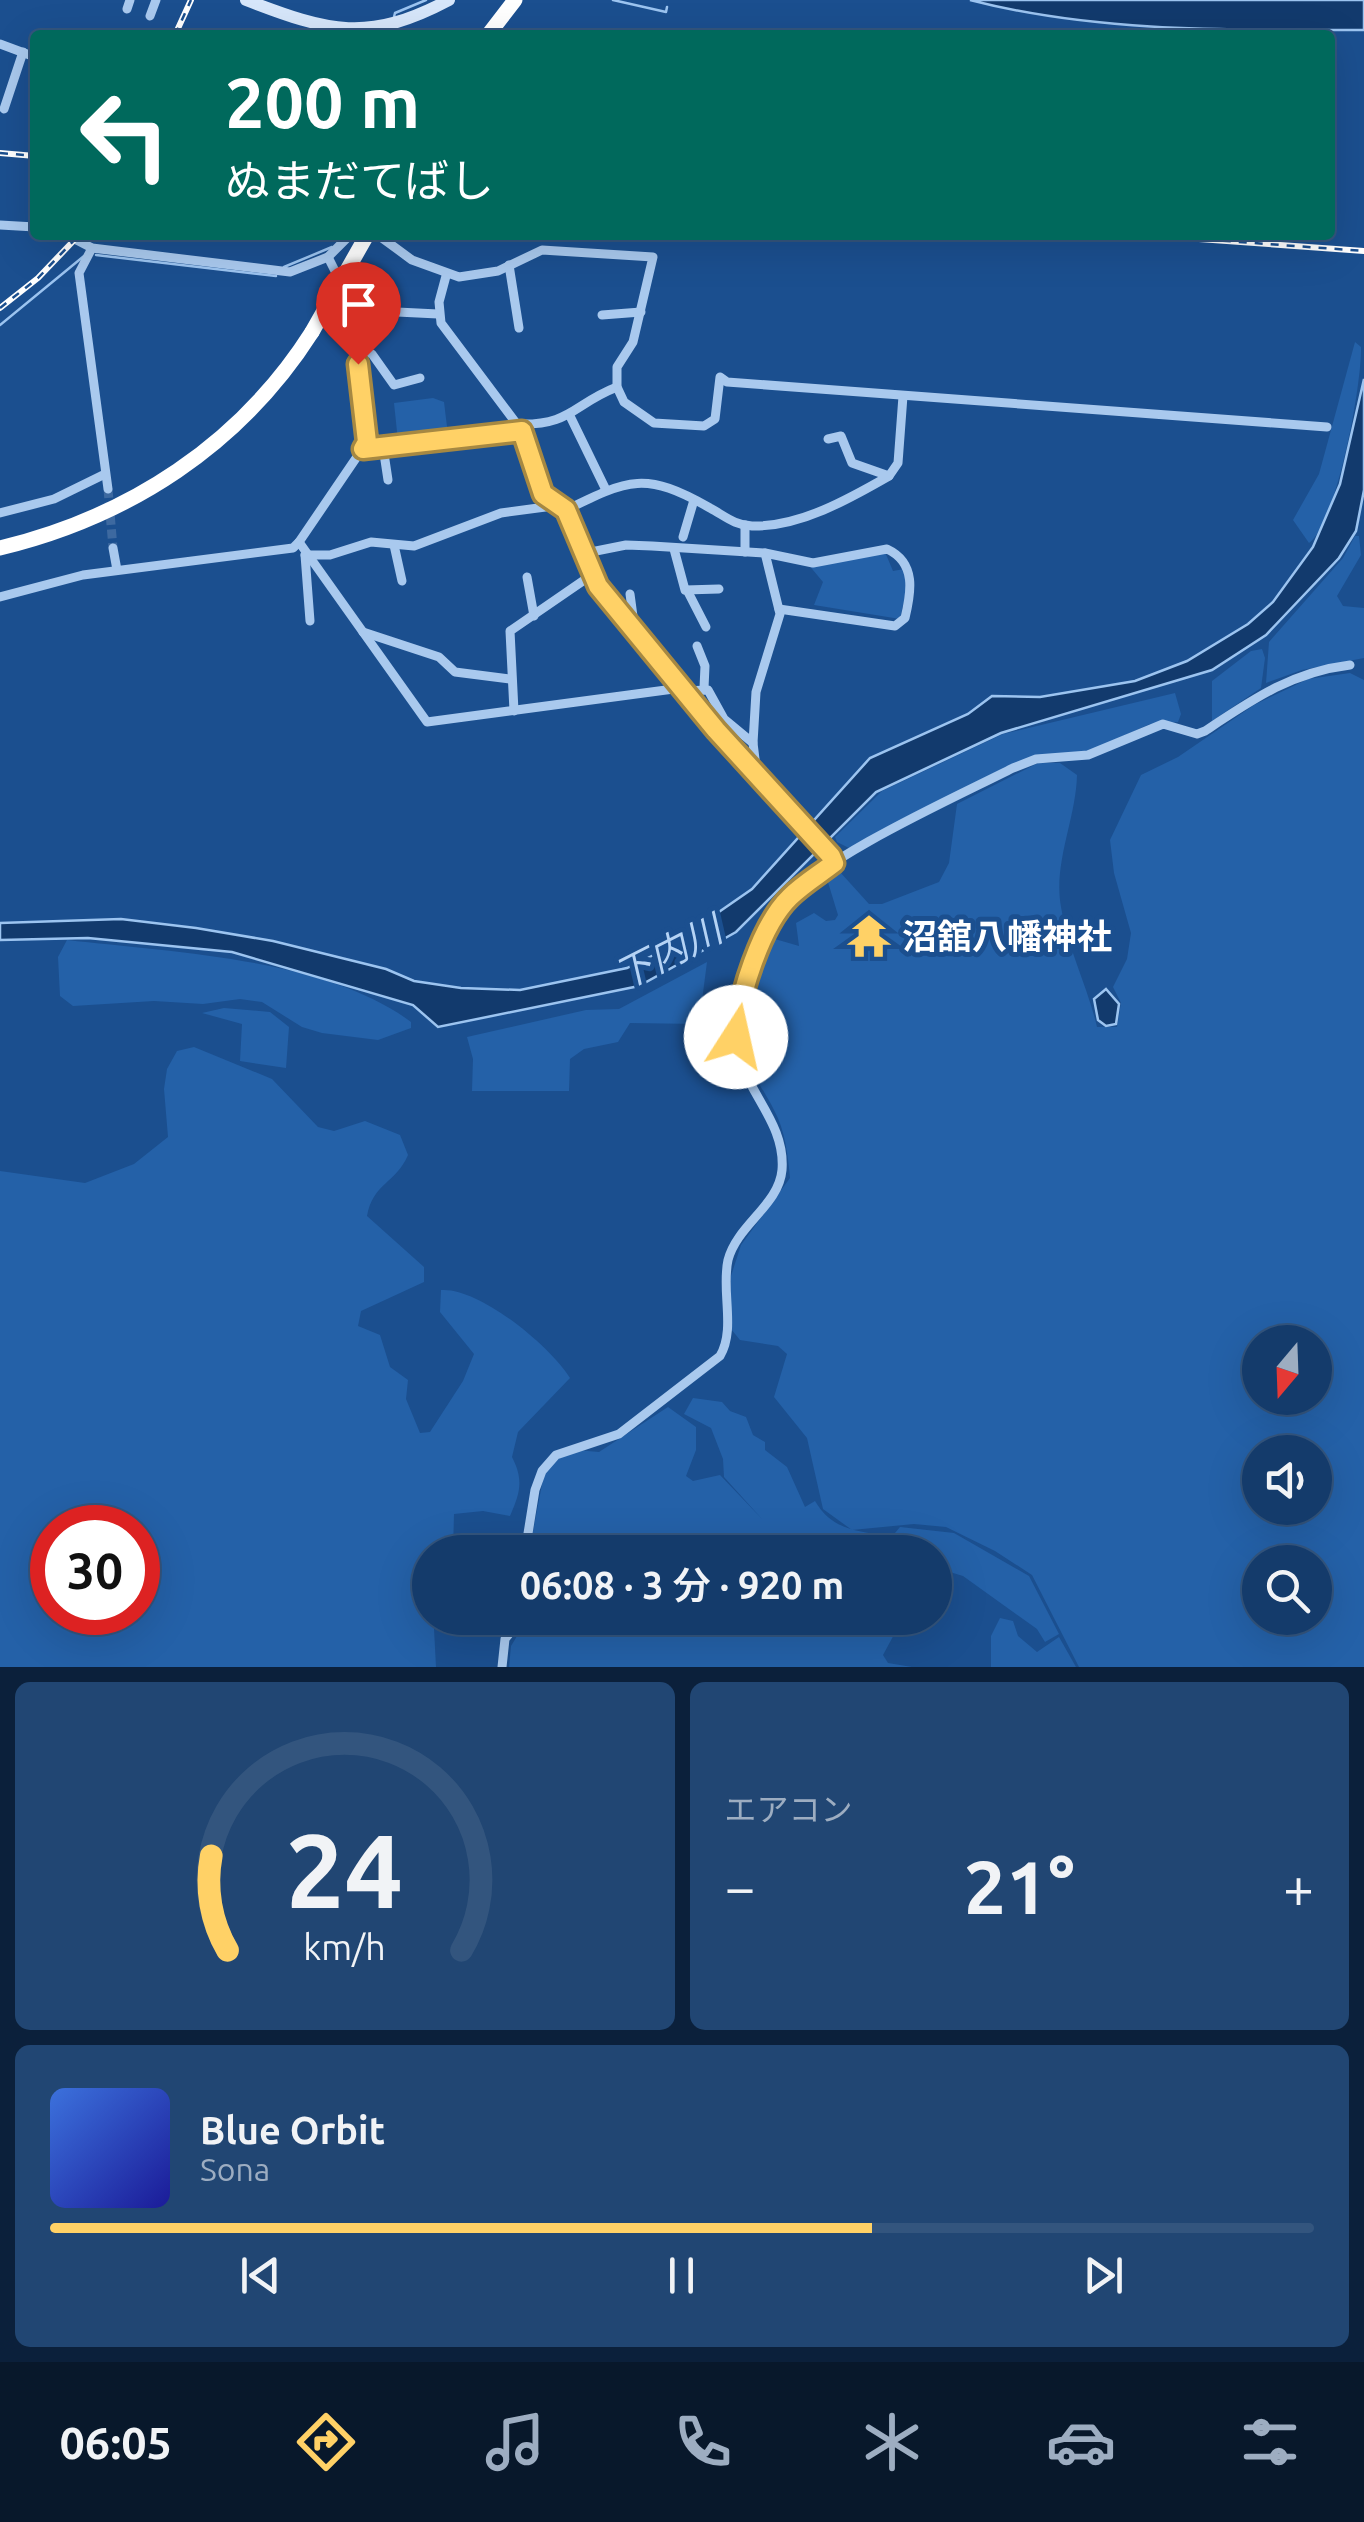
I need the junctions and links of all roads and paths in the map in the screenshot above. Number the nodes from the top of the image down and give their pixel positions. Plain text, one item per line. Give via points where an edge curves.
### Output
1 (156, 0) edge
2 (246, 0) edge
3 (449, 0) edge
4 (515, 0) edge
5 (150, 16) dead end
6 (368, 30) edge
7 (388, 30) edge
8 (492, 30) edge
9 (0, 44) edge
10 (23, 52) junction
11 (30, 54) edge
12 (4, 110) dead end
13 (0, 225) edge
14 (30, 228) edge
15 (77, 240) edge
16 (345, 240) edge
17 (364, 240) edge
18 (385, 240) edge
19 (92, 248) junction
20 (328, 257) junction
21 (509, 266) junction
22 (446, 276) junction
23 (397, 312) dead end
24 (641, 312) junction
25 (438, 314) junction
26 (602, 315) dead end
27 (520, 328) dead end
28 (356, 348) junction
29 (420, 378) dead end
30 (617, 387) junction
31 (902, 396) junction
32 (570, 416) junction
33 (1328, 427) dead end
34 (519, 428) junction
35 (828, 439) dead end
36 (383, 447) junction
37 (363, 449) junction
38 (103, 476) junction
39 (889, 476) junction
40 (388, 480) dead end
41 (108, 488) tunnel mouth
42 (606, 490) junction
43 (694, 500) junction
44 (561, 508) junction
45 (0, 513) edge
46 (745, 524) junction
47 (683, 537) dead end
48 (299, 542) junction
49 (394, 545) junction
50 (0, 548) edge
51 (113, 548) tunnel mouth
52 (674, 550) junction
53 (744, 552) junction
54 (586, 553) junction
55 (766, 553) junction
56 (304, 555) junction
57 (117, 570) junction
58 (593, 574) junction
59 (527, 577) dead end
60 (402, 581) dead end
61 (719, 589) dead end
62 (688, 592) junction
63 (630, 594) dead end
64 (0, 596) edge
65 (780, 610) junction
66 (534, 616) junction
67 (310, 620) dead end
68 (706, 627) dead end
69 (363, 632) junction
70 (636, 634) junction
71 (697, 646) dead end
72 (1350, 665) dead end
73 (510, 679) junction
74 (704, 688) junction
75 (682, 690) junction
76 (514, 711) junction
77 (753, 743) junction
78 (758, 778) junction
79 (833, 859) junction
80 (847, 860) dead end
81 (792, 895) junction
82 (528, 1535) edge
83 (508, 1635) edge
84 (502, 1667) edge

1 - 5 street
2 - 6 street via 311,23
3 - 7 street
4 - 8 highway
9 - 10 street
10 - 11 street
10 - 12 street
13 - 14 street
15 - 19 street
16 - 20 street
17 - 50 highway, bridge via 280,376 207,451 100,514
18 - 22 street
19 - 20 street via 281,272
19 - 38 street via 79,273
20 - 28 street via 350,301
21 - 22 street via 481,276
21 - 24 street via 542,250 653,257
21 - 27 street
22 - 25 street
23 - 25 street
24 - 26 street
24 - 30 street via 617,367
25 - 34 street
28 - 29 street via 375,356 394,384
28 - 37 street
30 - 31 street via 624,402 654,422 704,426 718,412 720,377
30 - 32 street
31 - 33 street
31 - 39 street via 898,463
32 - 34 street
32 - 42 street
34 - 36 street
34 - 44 street via 543,494
35 - 39 street via 841,436 852,463
36 - 37 street
36 - 40 street
37 - 48 street
38 - 41 street
38 - 45 street via 54,499
39 - 46 street via 804,517
42 - 43 street via 642,480
42 - 44 street
43 - 46 street via 729,522
43 - 47 street
44 - 49 street via 501,513 414,546
44 - 54 street
46 - 53 street
48 - 56 street
48 - 57 street via 294,548
49 - 56 street via 371,542
49 - 60 street
51 - 57 street
52 - 53 street
52 - 54 street via 626,545
52 - 62 street
53 - 55 street
54 - 58 street
55 - 65 street
55 - 65 street via 813,562 887,549 911,580 905,618 895,626
56 - 67 street
56 - 69 street
57 - 64 street
58 - 66 street
58 - 70 street
59 - 66 street
61 - 62 street
62 - 68 street
63 - 70 street
65 - 77 street via 756,692
66 - 73 street via 510,631
69 - 73 street via 439,657 455,672
69 - 76 street via 428,722
70 - 75 street
71 - 74 street
72 - 79 street via 1268,688 1205,732 1163,724 1088,755 1036,759
73 - 76 street
74 - 75 street
74 - 77 street via 724,719
75 - 76 street
75 - 78 street
77 - 78 street
78 - 79 street
79 - 81 street
80 - 81 street
81 - 82 street via 777,913 738,1004 738,1054 770,1112 782,1174 728,1258 726,1346 618,1434 556,1455 535,1490
83 - 84 street

